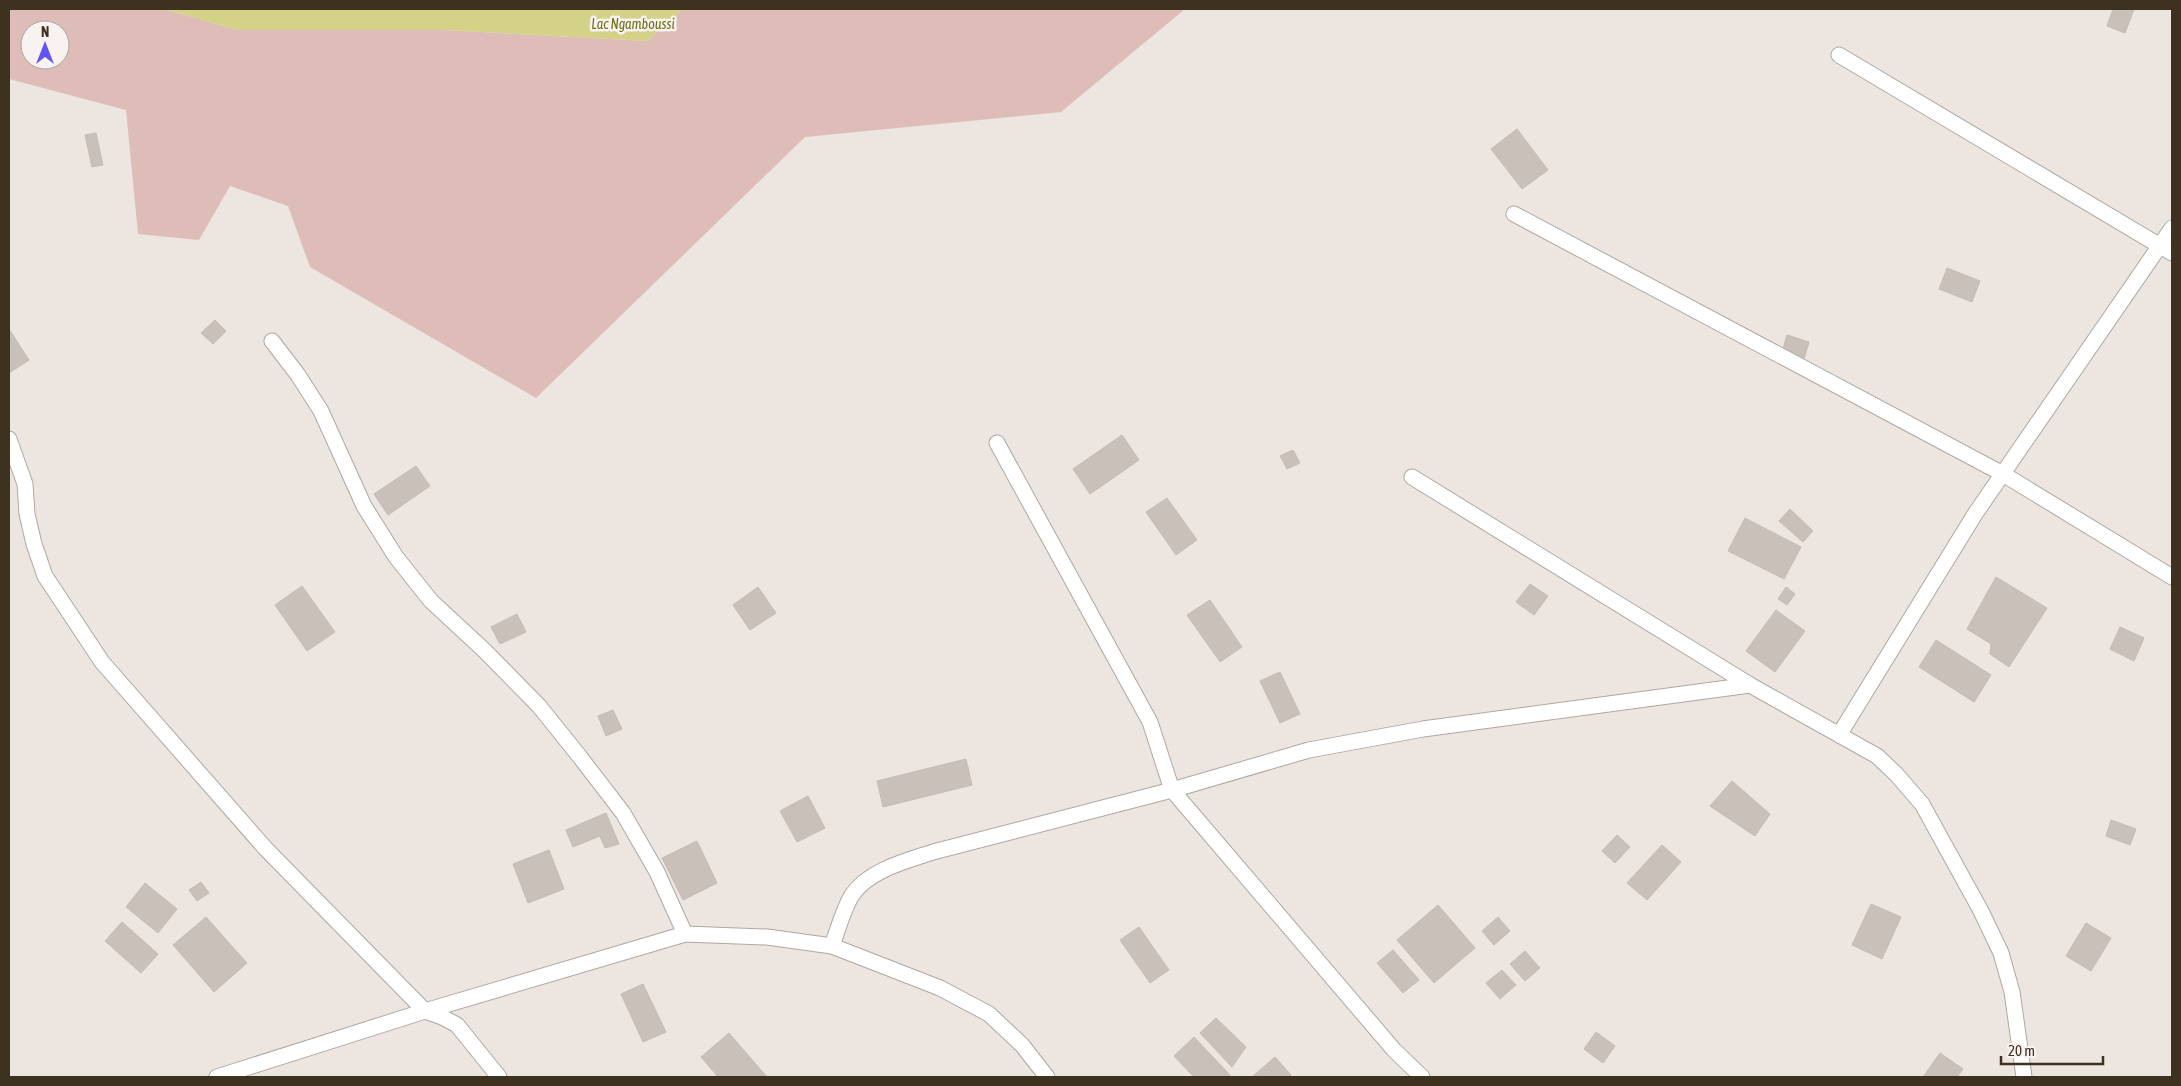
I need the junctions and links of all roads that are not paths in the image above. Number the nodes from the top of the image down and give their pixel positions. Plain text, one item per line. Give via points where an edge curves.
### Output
1 (1838, 56) dead end
2 (1514, 214) dead end
3 (2172, 228) edge
4 (2166, 249) edge
5 (272, 341) dead end
6 (9, 439) edge
7 (997, 443) dead end
8 (2003, 474) junction
9 (1412, 477) dead end
10 (2172, 577) edge
11 (1750, 685) junction
12 (1838, 735) junction
13 (1172, 790) junction
14 (685, 934) junction
15 (832, 946) junction
16 (425, 1011) junction
17 (217, 1077) edge
18 (499, 1077) edge
19 (1047, 1077) edge
20 (1422, 1077) edge
21 (2024, 1077) edge

1 - 4 street
2 - 8 street
3 - 4 street
4 - 8 street
5 - 14 street via 322,412 364,506 396,557 432,601 538,706 585,764 623,814 657,872
6 - 16 street via 25,484 27,514 45,576 102,662 265,848
7 - 13 street via 1150,722
8 - 10 street
8 - 12 street
9 - 11 street
11 - 12 street
11 - 13 street via 1423,729 1319,748
12 - 21 street via 1877,756 1922,804 1982,910 2001,953 2012,992
13 - 15 street via 933,852 882,871 863,883 852,896
13 - 20 street via 1394,1050
14 - 15 street via 767,937
14 - 16 street
15 - 19 street via 940,988 989,1014 1022,1045
16 - 17 street
16 - 18 street via 457,1025

